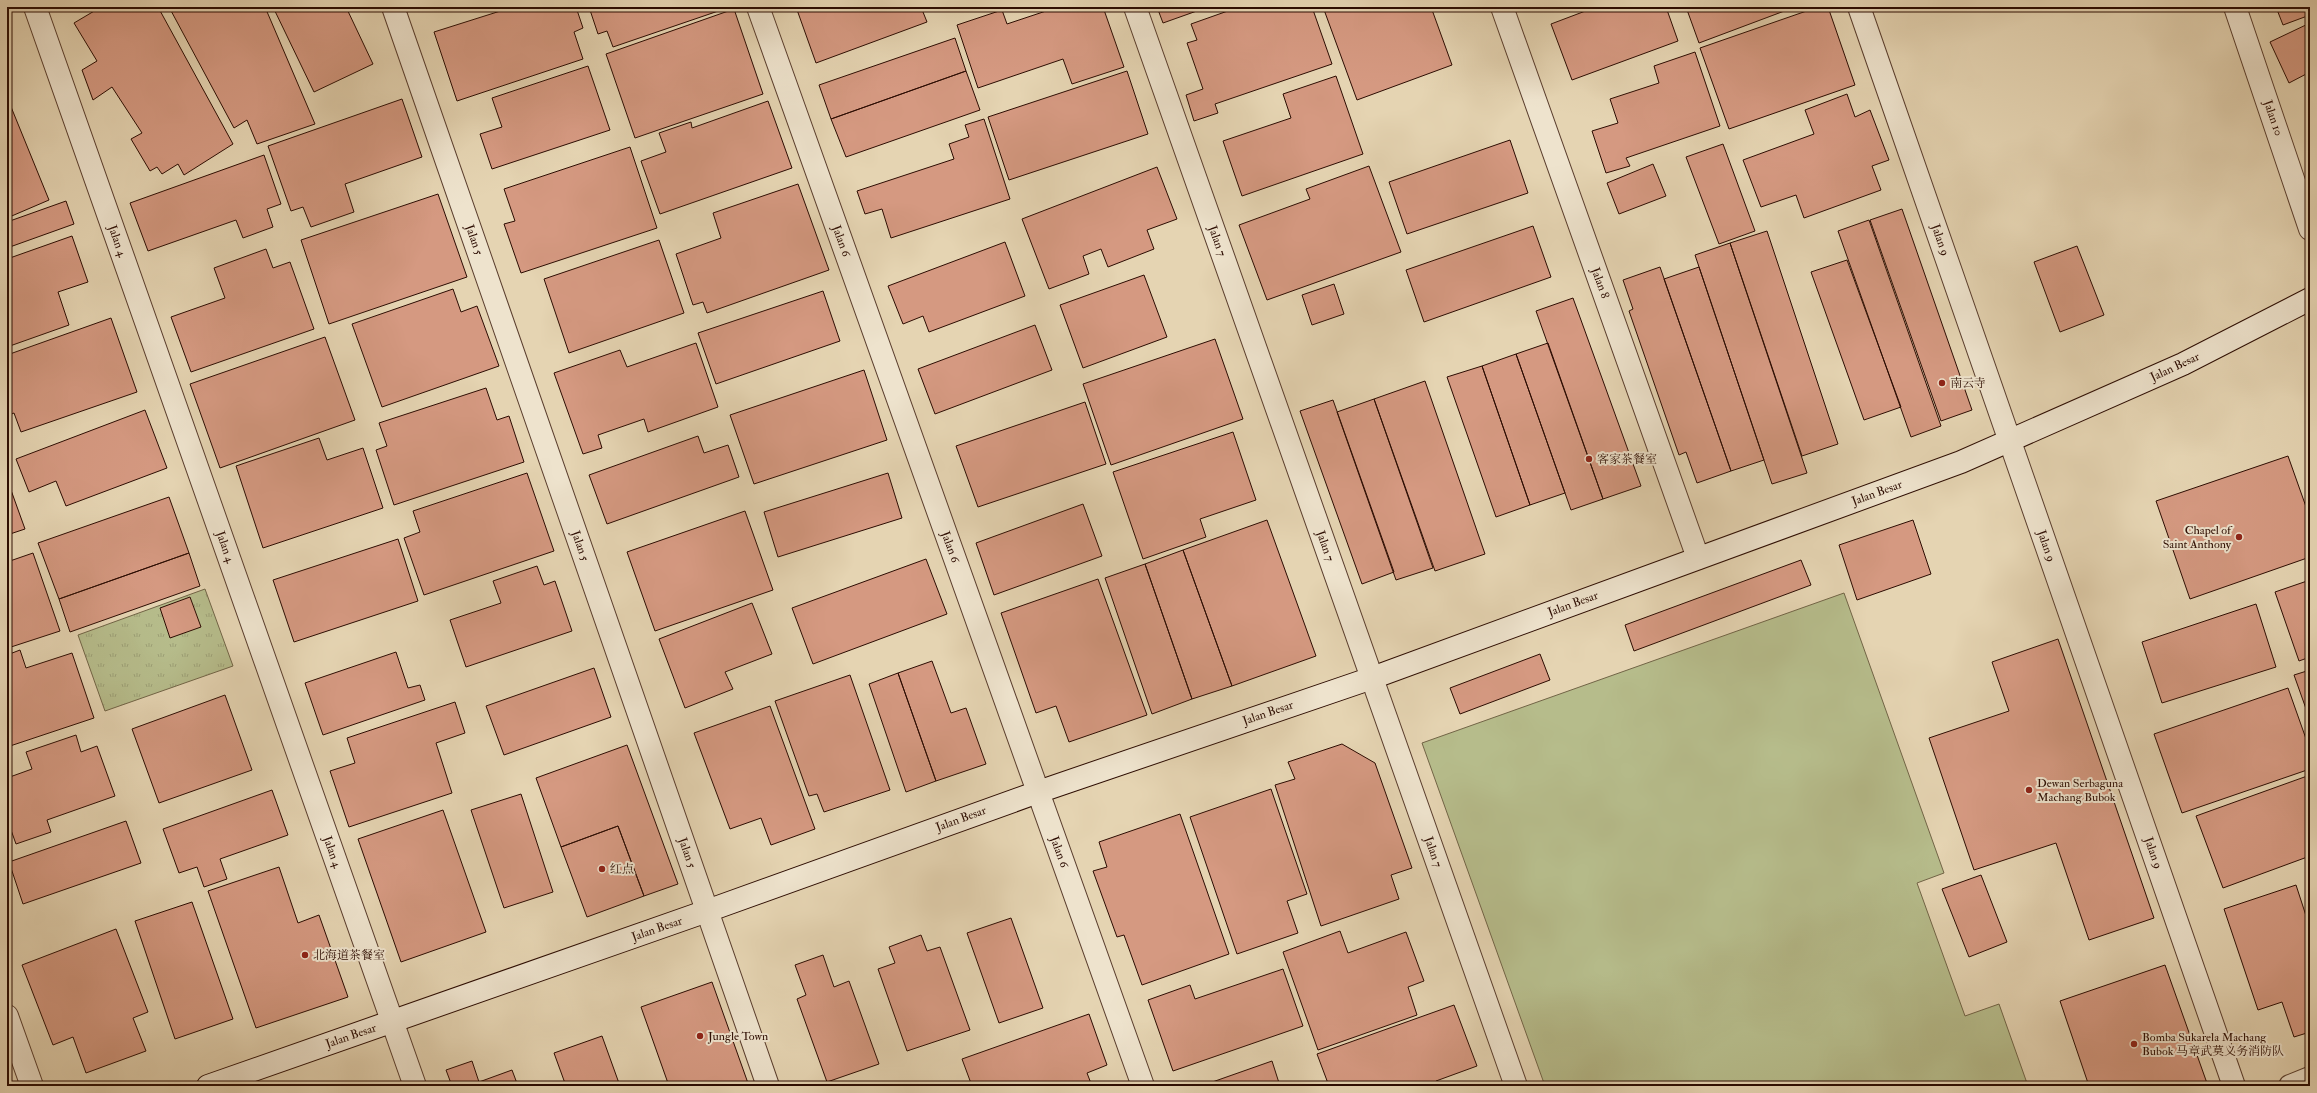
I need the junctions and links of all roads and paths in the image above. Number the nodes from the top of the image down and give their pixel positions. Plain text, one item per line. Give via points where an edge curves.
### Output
1 (35, 7) edge
2 (393, 7) edge
3 (758, 7) edge
4 (1135, 7) edge
5 (1502, 7) edge
6 (1859, 7) edge
7 (2235, 7) edge
8 (2310, 229) edge
9 (2310, 299) edge
10 (2010, 442) junction
11 (1698, 558) junction
12 (1372, 678) junction
13 (1038, 792) junction
14 (707, 911) junction
15 (7, 1016) edge
16 (392, 1022) junction
17 (2310, 1078) edge
18 (32, 1086) edge
19 (208, 1086) edge
20 (415, 1086) edge
21 (768, 1086) edge
22 (1143, 1086) edge
23 (1516, 1086) edge
24 (2234, 1086) edge
25 (2290, 1086) edge

1 - 16 street, Jalan 4
2 - 14 street, Jalan 5
3 - 13 street, Jalan 6
4 - 12 street, Jalan 7
5 - 11 street, Jalan 8
6 - 10 street, Jalan 9
7 - 8 street, Jalan 10
9 - 10 street, Jalan Besar via 2183,364
10 - 11 street, Jalan Besar via 1946,468
10 - 24 street, Jalan 9
11 - 12 street, Jalan Besar
12 - 13 street, Jalan Besar
12 - 23 street, Jalan 7
13 - 14 street, Jalan Besar
13 - 22 street, Jalan 6
14 - 16 street, Jalan Besar
14 - 21 street, Jalan 5
15 - 18 street
16 - 19 street, Jalan Besar
16 - 20 street, Jalan 4
17 - 25 street

